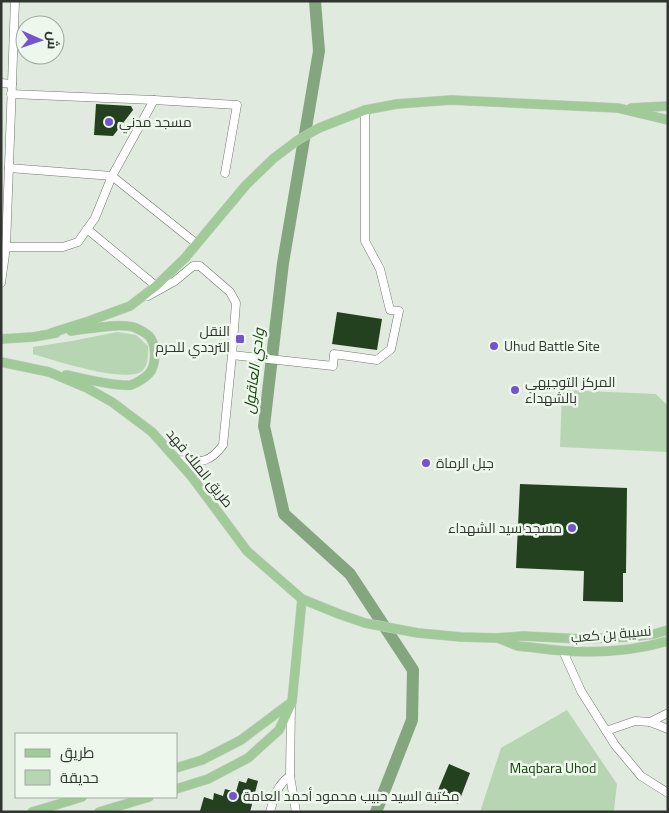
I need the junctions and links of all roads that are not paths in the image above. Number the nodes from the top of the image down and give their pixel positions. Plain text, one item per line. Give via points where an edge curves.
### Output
1 (15, 1) edge
2 (1, 84) edge
3 (12, 84) junction
4 (11, 94) junction
5 (154, 100) junction
6 (668, 106) edge
7 (618, 108) junction
8 (365, 110) junction
9 (668, 120) edge
10 (9, 168) junction
11 (225, 173) dead end
12 (112, 176) junction
13 (87, 229) junction
14 (198, 244) junction
15 (6, 246) junction
16 (1, 283) edge
17 (156, 286) junction
18 (130, 306) junction
19 (52, 333) junction
20 (1, 339) edge
21 (232, 354) junction
22 (1, 362) edge
23 (49, 372) junction
24 (178, 460) junction
25 (302, 599) junction
26 (668, 630) edge
27 (498, 638) junction
28 (668, 641) edge
29 (563, 651) junction
30 (292, 702) junction
31 (668, 713) edge
32 (650, 722) junction
33 (668, 729) edge
34 (606, 731) junction
35 (178, 767) edge
36 (290, 776) junction
37 (178, 788) edge
38 (668, 794) edge
39 (79, 798) edge
40 (146, 798) edge
41 (32, 812) edge
42 (99, 812) edge
43 (270, 812) edge
44 (296, 812) edge

1 - 3 street
2 - 3 street
3 - 4 street
4 - 5 street
4 - 10 street
5 - 11 street via 237,104
5 - 12 street
6 - 7 main road
7 - 8 main road via 451,100
7 - 9 main road
8 - 14 main road via 319,128 274,158 246,185
8 - 21 street via 365,241 380,269 390,310 399,311 392,349 377,360 334,354 333,366
10 - 12 street
10 - 15 street
12 - 13 street via 95,218
12 - 14 street
13 - 15 street via 78,242 63,247
13 - 17 street
14 - 17 main road
15 - 16 street
17 - 18 main road
18 - 19 main road
18 - 21 street via 175,281 193,266 200,266 230,292 236,303
19 - 20 main road via 33,338
19 - 23 main road via 134,327 148,336 154,346 154,356 152,370 131,385
21 - 24 street via 223,445 209,459 199,462
22 - 23 main road, طريق الملك فهد
23 - 24 main road, طريق الملك فهد via 112,402 152,432
24 - 25 main road, طريق الملك فهد via 247,551
25 - 27 main road, طريق الملك فهد via 364,623 418,633
25 - 30 main road
26 - 27 main road via 630,637 582,640 523,636
27 - 29 main road, نسيبة بن كعب via 518,646
28 - 29 main road, نسيبة بن كعب via 616,650
29 - 34 street via 581,691
30 - 35 main road via 241,740 202,760
30 - 36 street
30 - 37 main road via 279,730 248,758 208,779
31 - 32 street
32 - 33 street
32 - 34 street via 635,720
34 - 38 street via 641,776
36 - 43 street via 278,787
36 - 44 street
39 - 41 main road
40 - 42 main road

